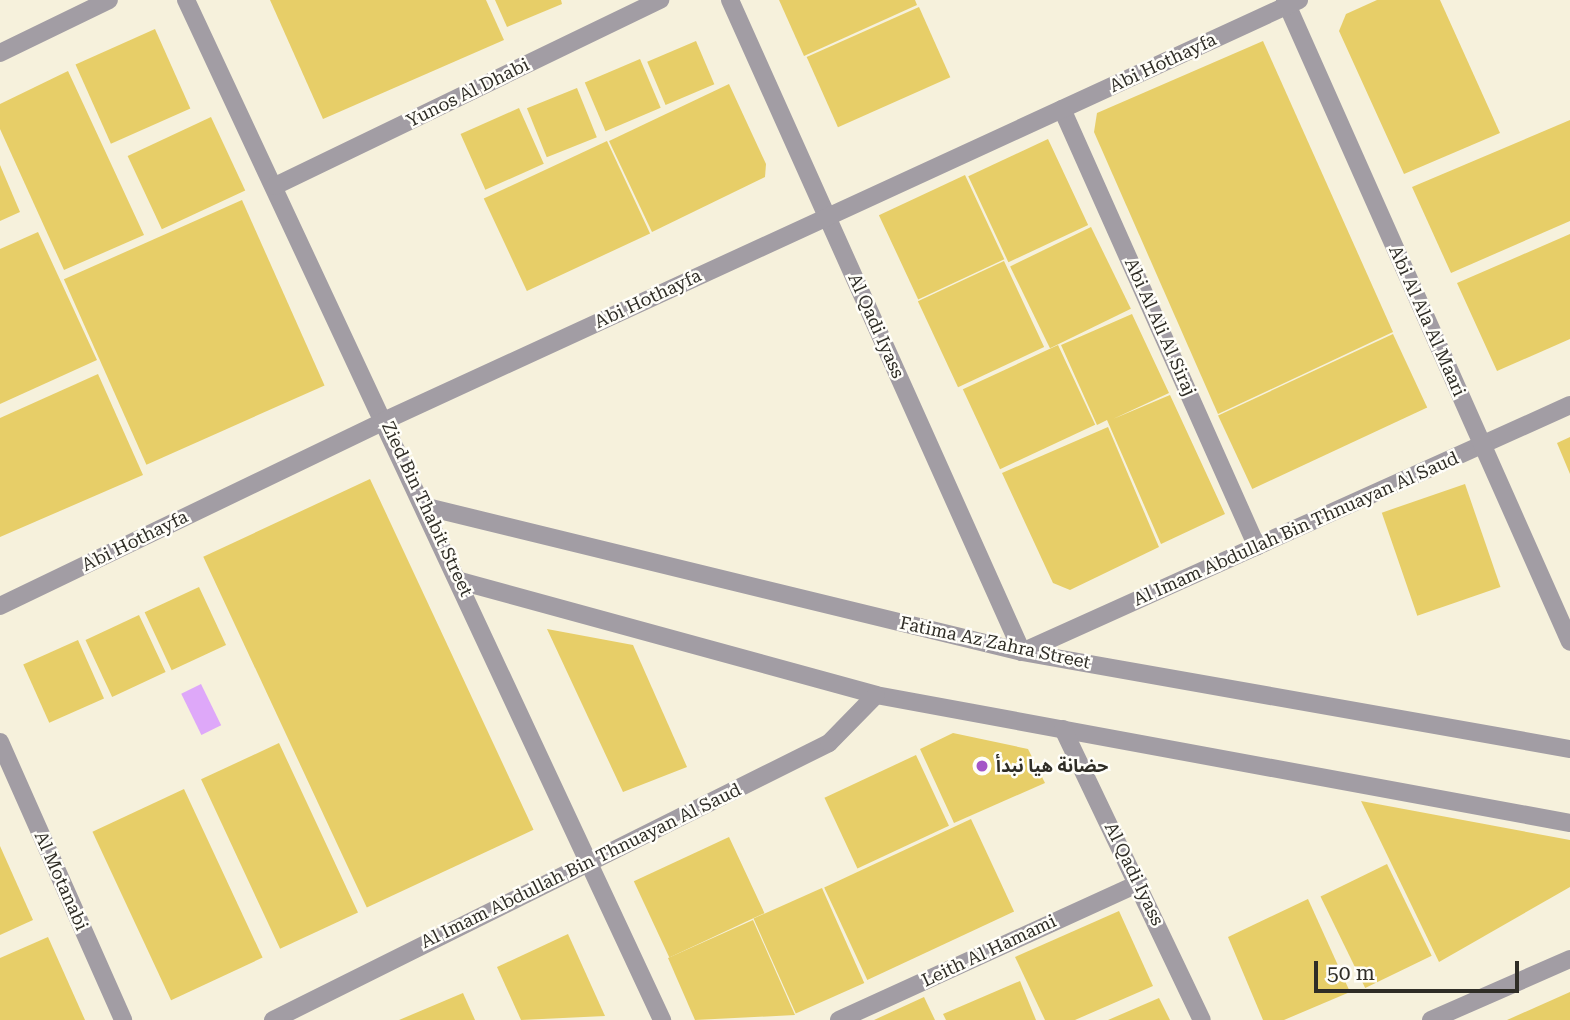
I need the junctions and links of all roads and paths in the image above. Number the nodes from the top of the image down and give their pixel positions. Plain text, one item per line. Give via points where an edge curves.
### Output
1 (109, 0) edge
2 (186, 0) edge
3 (660, 0) edge
4 (730, 0) edge
5 (1291, 2) edge
6 (0, 53) edge
7 (1062, 109) junction
8 (275, 186) junction
9 (827, 215) junction
10 (1570, 405) edge
11 (386, 420) junction
12 (1482, 446) junction
13 (427, 507) junction
14 (1257, 546) junction
15 (460, 581) junction
16 (0, 606) edge
17 (1570, 642) edge
18 (1022, 652) junction
19 (876, 695) junction
20 (1063, 729) junction
21 (0, 742) edge
22 (1570, 749) edge
23 (1570, 823) edge
24 (590, 862) junction
25 (1139, 883) junction
26 (1570, 959) edge
27 (123, 1020) edge
28 (273, 1020) edge
29 (662, 1020) edge
30 (839, 1020) edge
31 (1202, 1020) edge
32 (1431, 1020) edge

1 - 6 street
2 - 8 street, Zied Bin Thabit Street
3 - 8 street, Yunos Al Dhabi
4 - 9 street, Al Qadi Iyass
5 - 7 street, Abi Hothayfa
5 - 12 street, Abi Al Ala Al Maari
7 - 9 street, Abi Hothayfa
7 - 14 street, Abi Al Ali Al Siraj
8 - 11 street, Zied Bin Thabit Street
9 - 11 street, Abi Hothayfa
9 - 18 street, Al Qadi Iyass
10 - 12 street, Al Imam Abdullah Bin Thnuayan Al Saud
11 - 13 street, Zied Bin Thabit Street
11 - 16 street, Abi Hothayfa
12 - 14 street, Al Imam Abdullah Bin Thnuayan Al Saud
12 - 17 street, Abi Al Ala Al Maari
13 - 15 street, Zied Bin Thabit Street
13 - 18 street, Fatima Az Zahra Street
14 - 18 street, Al Imam Abdullah Bin Thnuayan Al Saud
15 - 19 street
15 - 24 street, Zied Bin Thabit Street
18 - 22 street, Fatima Az Zahra Street
19 - 20 street
19 - 24 street, Al Imam Abdullah Bin Thnuayan Al Saud via 829,743
20 - 23 street
20 - 25 street, Al Qadi Iyass
21 - 27 street, Al Motanabi
24 - 28 street, Al Imam Abdullah Bin Thnuayan Al Saud
24 - 29 street, Zied Bin Thabit Street
25 - 30 street, Leith Al Hamami
25 - 31 street, Al Qadi Iyass
26 - 32 street

